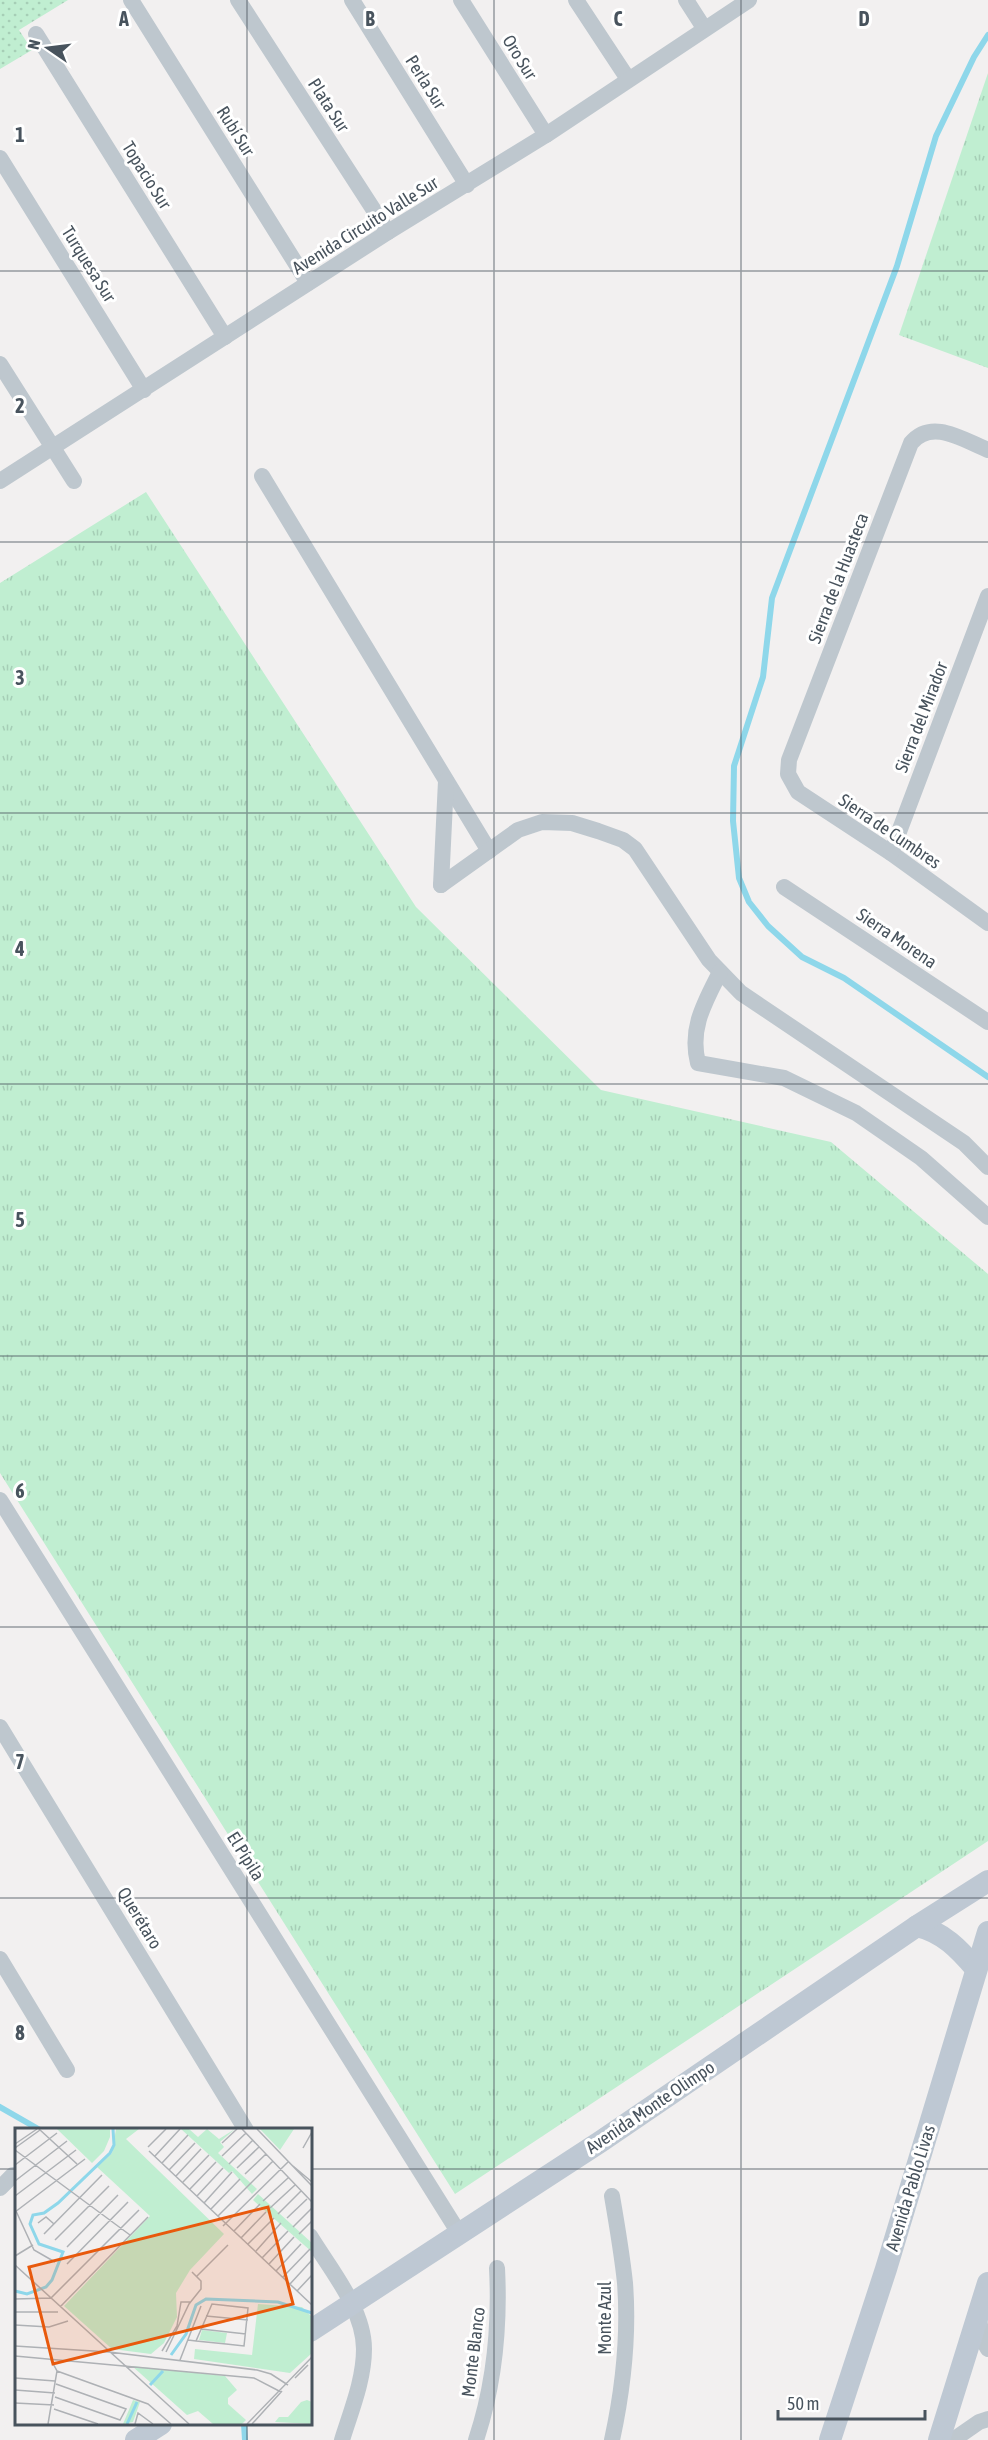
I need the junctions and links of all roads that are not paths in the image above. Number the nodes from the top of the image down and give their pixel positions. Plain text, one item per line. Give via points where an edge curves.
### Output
1 (131, 0) edge
2 (238, 0) edge
3 (352, 0) edge
4 (461, 0) edge
5 (576, 0) edge
6 (686, 0) edge
7 (749, 0) edge
8 (704, 28) junction
9 (36, 34) dead end
10 (628, 79) junction
11 (546, 135) junction
12 (0, 158) edge
13 (467, 185) junction
14 (388, 232) junction
15 (308, 283) junction
16 (225, 337) junction
17 (0, 364) edge
18 (144, 390) junction
19 (52, 448) junction
20 (988, 450) edge
21 (262, 476) dead end
22 (0, 481) edge
23 (74, 481) dead end
24 (988, 596) edge
25 (789, 760) joint
26 (447, 781) junction
27 (489, 851) junction
28 (891, 853) junction
29 (784, 886) dead end
30 (988, 923) edge
31 (720, 972) junction
32 (988, 1022) edge
33 (988, 1167) edge
34 (988, 1217) edge
35 (0, 1500) edge
36 (0, 1727) edge
37 (988, 1881) edge
38 (917, 1926) junction
39 (988, 1934) edge
40 (0, 1959) edge
41 (976, 1969) junction
42 (67, 2070) dead end
43 (245, 2128) edge
44 (13, 2175) dead end
45 (0, 2188) edge
46 (612, 2196) dead end
47 (459, 2233) junction
48 (312, 2239) edge
49 (497, 2268) dead end
50 (988, 2283) edge
51 (351, 2304) junction
52 (978, 2313) junction
53 (312, 2330) edge
54 (988, 2349) edge
55 (988, 2419) edge
56 (159, 2425) edge
57 (136, 2440) edge
58 (342, 2440) edge
59 (476, 2440) edge
60 (612, 2440) edge
61 (830, 2440) edge
62 (939, 2440) edge
63 (953, 2440) edge

1 - 15 street, Rubí Sur
2 - 14 street, Plata Sur
3 - 13 street, Perla Sur
4 - 11 street, Oro Sur
5 - 10 street
6 - 8 street
7 - 8 street, Avenida Circuito Valle Sur
8 - 10 street, Avenida Circuito Valle Sur
9 - 16 street, Topacio Sur
10 - 11 street, Avenida Circuito Valle Sur
11 - 13 street, Avenida Circuito Valle Sur
12 - 18 street, Turquesa Sur
13 - 14 street, Avenida Circuito Valle Sur
14 - 15 street, Avenida Circuito Valle Sur
15 - 16 street, Avenida Circuito Valle Sur
16 - 18 street, Avenida Circuito Valle Sur
17 - 19 street
18 - 19 street, Avenida Circuito Valle Sur
19 - 22 street, Avenida Circuito Valle Sur
19 - 23 street
20 - 25 street, Sierra de la Huasteca via 930,430 919,433 911,443
21 - 26 street
24 - 28 street, Sierra del Mirador
25 - 28 street, Sierra de Cumbres via 788,774 798,792
26 - 27 street
26 - 27 street via 441,885
27 - 31 street via 518,830 542,822 572,823 623,840 635,849
28 - 30 street, Sierra de Cumbres
29 - 32 street, Sierra Morena
31 - 33 street via 741,993 964,1143
31 - 34 street via 699,1013 693,1046 698,1063 784,1078 856,1113 921,1158
35 - 47 street, El Pípila
36 - 43 street, Querétaro
37 - 38 street, Avenida Monte Olimpo
38 - 41 street via 946,1938
38 - 47 street, Avenida Monte Olimpo
39 - 41 street, Avenida Pablo Livas
40 - 42 street
41 - 61 street, Avenida Pablo Livas
44 - 45 street
46 - 60 street, Monte Azul via 625,2284 626,2338
47 - 51 street, Avenida Monte Olimpo
48 - 51 street
49 - 59 street, Monte Blanco via 497,2343
50 - 52 street
51 - 53 street, Avenida Monte Olimpo
51 - 58 street via 364,2347 362,2371
52 - 54 street
52 - 62 street
55 - 63 street
56 - 57 street

